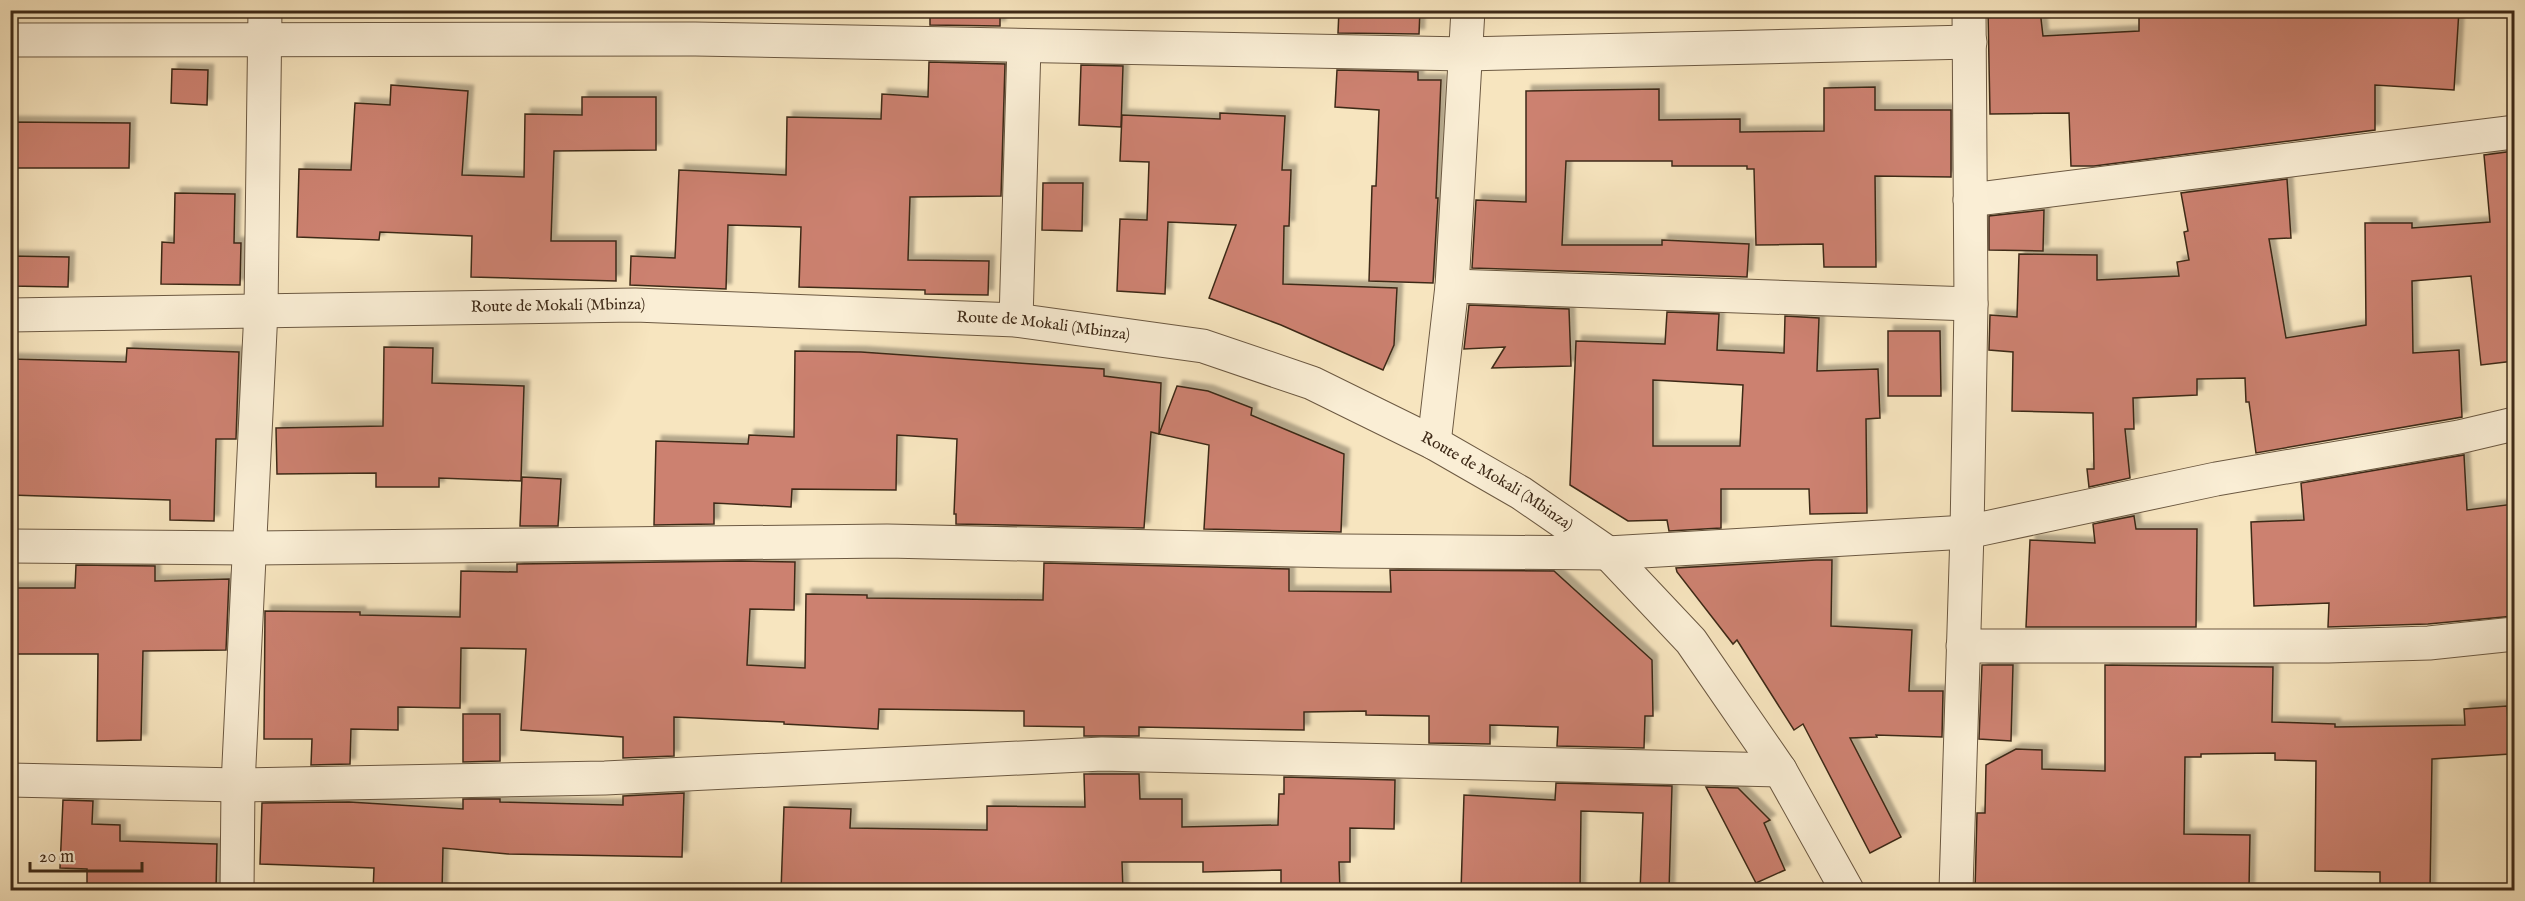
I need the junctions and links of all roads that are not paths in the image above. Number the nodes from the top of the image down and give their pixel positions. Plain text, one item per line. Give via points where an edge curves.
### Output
1 (1468, 10) edge
2 (265, 26) edge
3 (1969, 26) edge
4 (10, 40) edge
5 (1024, 46) junction
6 (1466, 54) junction
7 (2514, 132) edge
8 (1970, 200) junction
9 (1452, 286) junction
10 (1971, 304) junction
11 (261, 310) junction
12 (10, 315) edge
13 (1016, 320) junction
14 (2514, 424) edge
15 (1434, 443) junction
16 (1967, 532) junction
17 (10, 546) edge
18 (251, 548) junction
19 (1608, 553) junction
20 (2514, 634) edge
21 (1964, 646) junction
22 (1780, 770) junction
23 (10, 780) edge
24 (238, 785) junction
25 (237, 891) edge
26 (1847, 891) edge
27 (1956, 891) edge

1 - 6 street
2 - 4 street
2 - 5 street
2 - 11 street
3 - 6 street
3 - 8 street
5 - 6 street
5 - 13 street
6 - 9 street
7 - 8 street
8 - 10 street
9 - 10 street
9 - 15 street
10 - 16 street
11 - 12 street, Route de Mokali (Mbinza)
11 - 13 street, Route de Mokali (Mbinza) via 635,306
11 - 18 street
13 - 15 street, Route de Mokali (Mbinza) via 1203,346 1312,383
14 - 16 street via 2216,479
15 - 19 street, Route de Mokali (Mbinza) via 1521,493
16 - 19 street
16 - 21 street
17 - 18 street
18 - 19 street via 887,542
18 - 24 street
19 - 22 street, Route de Mokali (Mbinza) via 1691,641
20 - 21 street via 2429,643 2328,646
21 - 27 street
22 - 24 street via 1102,754 605,778
22 - 26 street, Route de Mokali (Mbinza)
23 - 24 street
24 - 25 street

